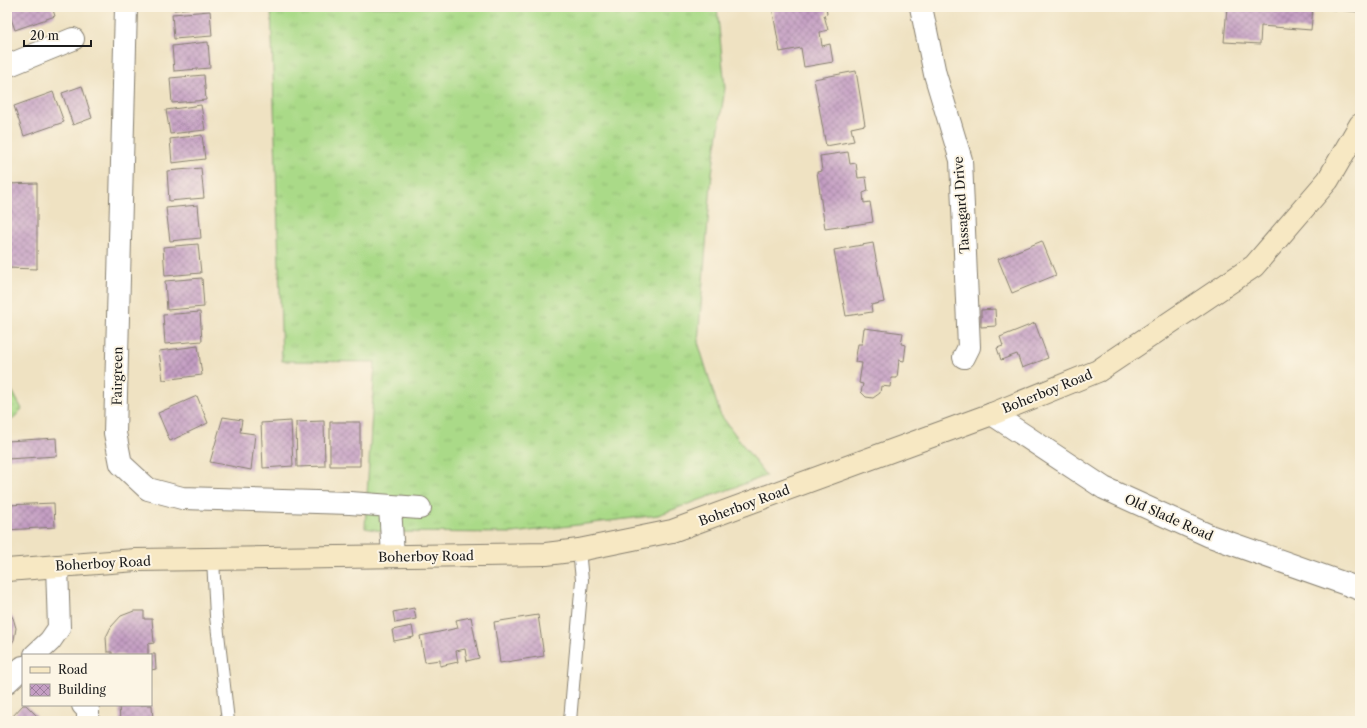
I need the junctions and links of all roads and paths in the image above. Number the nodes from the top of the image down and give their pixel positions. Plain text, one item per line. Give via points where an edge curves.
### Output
1 (126, 7) edge
2 (921, 7) edge
3 (73, 39) dead end
4 (7, 66) edge
5 (1360, 125) edge
6 (964, 357) dead end
7 (992, 414) junction
8 (390, 507) junction
9 (420, 508) dead end
10 (579, 550) junction
11 (392, 556) junction
12 (213, 560) junction
13 (57, 566) junction
14 (7, 570) edge
15 (1360, 589) edge
16 (36, 654) edge
17 (22, 668) edge
18 (7, 682) edge
19 (84, 706) edge
20 (88, 721) edge
21 (228, 721) edge
22 (570, 721) edge

1 - 8 street, Fairgreen via 115,433 121,464 148,489 182,498 350,503
2 - 6 street, Tassagard Drive via 935,74 961,160 970,347
3 - 4 street
5 - 7 street, Boherboy Road via 1328,180 1254,266 1098,370
7 - 10 street, Boherboy Road via 672,531
7 - 15 street, Old Slade Road via 1104,488 1210,536
8 - 9 street, Fairgreen
8 - 11 street
10 - 11 street, Boherboy Road via 546,554
10 - 22 lane via 582,580
11 - 12 street, Boherboy Road
12 - 13 street, Boherboy Road via 136,560
12 - 21 lane via 216,616
13 - 14 street, Boherboy Road
13 - 16 street via 59,628
17 - 18 street
19 - 20 street via 88,710

